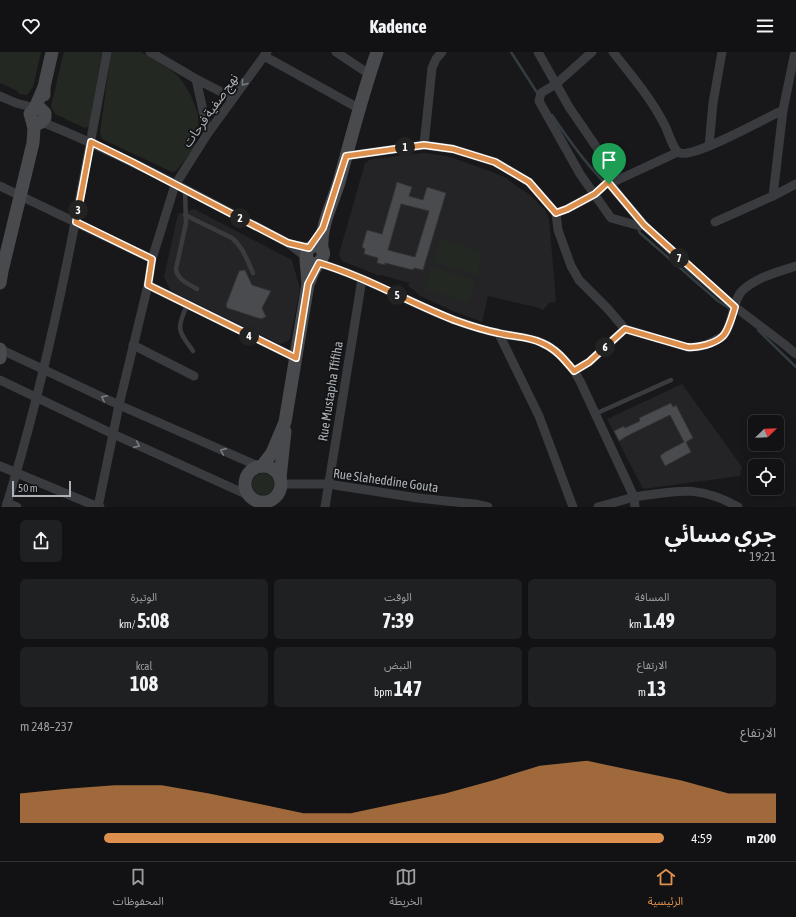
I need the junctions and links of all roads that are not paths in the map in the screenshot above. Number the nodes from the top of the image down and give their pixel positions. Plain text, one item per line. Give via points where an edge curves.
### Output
1 (52, 52) edge
2 (108, 52) edge
3 (150, 52) edge
4 (336, 52) edge
5 (377, 52) edge
6 (442, 52) edge
7 (538, 52) edge
8 (592, 52) edge
9 (613, 52) edge
10 (722, 52) edge
11 (795, 52) edge
12 (266, 54) edge
13 (369, 74) junction
14 (196, 79) junction
15 (556, 84) junction
16 (0, 96) edge
17 (233, 98) junction
18 (360, 108) junction
19 (783, 110) junction
20 (38, 116) junction
21 (208, 133) junction
22 (91, 142) junction
23 (424, 145) junction
24 (709, 146) junction
25 (678, 152) junction
26 (346, 156) junction
27 (608, 183) junction
28 (796, 184) edge
29 (175, 185) junction
30 (0, 186) edge
31 (185, 190) junction
32 (595, 194) junction
33 (20, 196) junction
34 (774, 196) junction
35 (556, 213) junction
36 (185, 215) junction
37 (76, 222) junction
38 (716, 222) dead end
39 (644, 225) junction
40 (314, 255) junction
41 (152, 259) junction
42 (796, 266) edge
43 (253, 272) dead end
44 (1, 276) edge
45 (362, 279) junction
46 (148, 285) junction
47 (197, 290) dead end
48 (187, 305) junction
49 (735, 307) junction
50 (625, 329) junction
51 (499, 334) junction
52 (133, 345) junction
53 (0, 349) edge
54 (193, 351) dead end
55 (796, 354) edge
56 (0, 358) edge
57 (296, 358) junction
58 (44, 368) junction
59 (574, 371) junction
60 (194, 376) dead end
61 (0, 380) edge
62 (671, 380) dead end
63 (36, 398) junction
64 (119, 405) junction
65 (595, 414) junction
66 (285, 422) junction
67 (113, 434) junction
68 (0, 466) edge
69 (260, 466) junction
70 (17, 473) junction
71 (328, 484) junction
72 (280, 485) junction
73 (634, 497) junction
74 (254, 501) edge
75 (419, 503) edge
76 (7, 505) edge
77 (17, 507) edge
78 (99, 507) edge
79 (275, 507) edge
80 (325, 507) edge
81 (488, 507) edge
82 (573, 507) edge
83 (598, 507) edge
84 (635, 507) edge
85 (738, 507) edge

1 - 20 main road
2 - 22 street
3 - 14 street
4 - 13 street
5 - 13 main road
6 - 23 street via 432,68
7 - 15 street
8 - 15 street
9 - 25 street via 643,90 664,123
10 - 24 street
11 - 19 street
12 -> 17 street, نهج صفية فرحات
12 - 18 street
13 - 18 main road
14 - 17 street
14 - 21 street
15 - 27 street via 608,164
15 - 32 street via 541,93 539,101 580,174
16 - 20 street
17 - 21 street, نهج صفية فرحات
18 - 26 main road
19 - 24 street
19 - 34 street
20 - 22 street
20 - 33 main road
21 - 29 street, نهج صفية فرحات
22 - 29 street
22 - 37 street
23 - 26 street
23 - 35 street via 453,149 495,162 529,182
24 - 25 street via 687,153
25 - 27 street
26 - 40 main road via 321,242
27 - 32 street
27 - 39 street
28 - 34 street
29 - 31 street
29 - 41 street, نهج صفية فرحات
30 - 33 street
31 - 36 lane
31 - 40 street
32 - 35 street
32 - 39 street via 611,218
33 - 37 street
33 - 44 main road
34 - 38 street
35 - 50 street via 558,230 571,266 580,280
36 - 43 lane via 238,243
36 - 47 lane via 186,223 176,269 180,279
37 - 41 street
37 - 58 street
39 - 49 street
40 - 45 street
40 - 57 main road
41 - 46 street, نهج صفية فرحات
42 - 49 street via 749,285 738,296
45 - 51 street via 454,320
45 - 71 street, Rue Mustapha Tfifiha
46 - 48 street
46 - 52 street, نهج صفية فرحات
48 - 54 lane via 180,322 181,334
48 - 57 street
49 - 50 street via 723,336 696,348
49 - 55 street
50 - 59 street via 589,362
51 - 59 street via 522,336 542,342 554,349
51 - 82 street via 539,416
52 - 60 street
52 - 64 street, نهج صفية فرحات
53 - 56 main road
53 - 58 street
57 - 66 main road
58 - 63 street
64 -> 58 street
59 - 65 street
61 - 63 street
62 - 65 lane
63 - 67 street
63 - 70 street
64 - 67 street, نهج صفية فرحات
69 -> 64 street
65 - 73 street
66 - 69 main road via 272,453
66 - 72 main road
67 -> 74 street
67 - 78 street, نهج صفية فرحات
68 - 70 street
69 - 72 main road via 273,469
69 - 74 main road via 248,473 246,479 247,491
70 - 76 street
70 - 78 street
71 - 72 street, Rue Slaheddine Gouta
71 - 75 street, Rue Slaheddine Gouta
71 - 80 street, Rue Mustapha Tfifiha
72 - 74 main road via 271,500
72 - 79 main road
73 - 83 street
73 - 84 street
73 - 85 street via 681,490 695,491 711,494
75 - 81 street, Rue Slaheddine Gouta via 475,504
76 - 77 street

